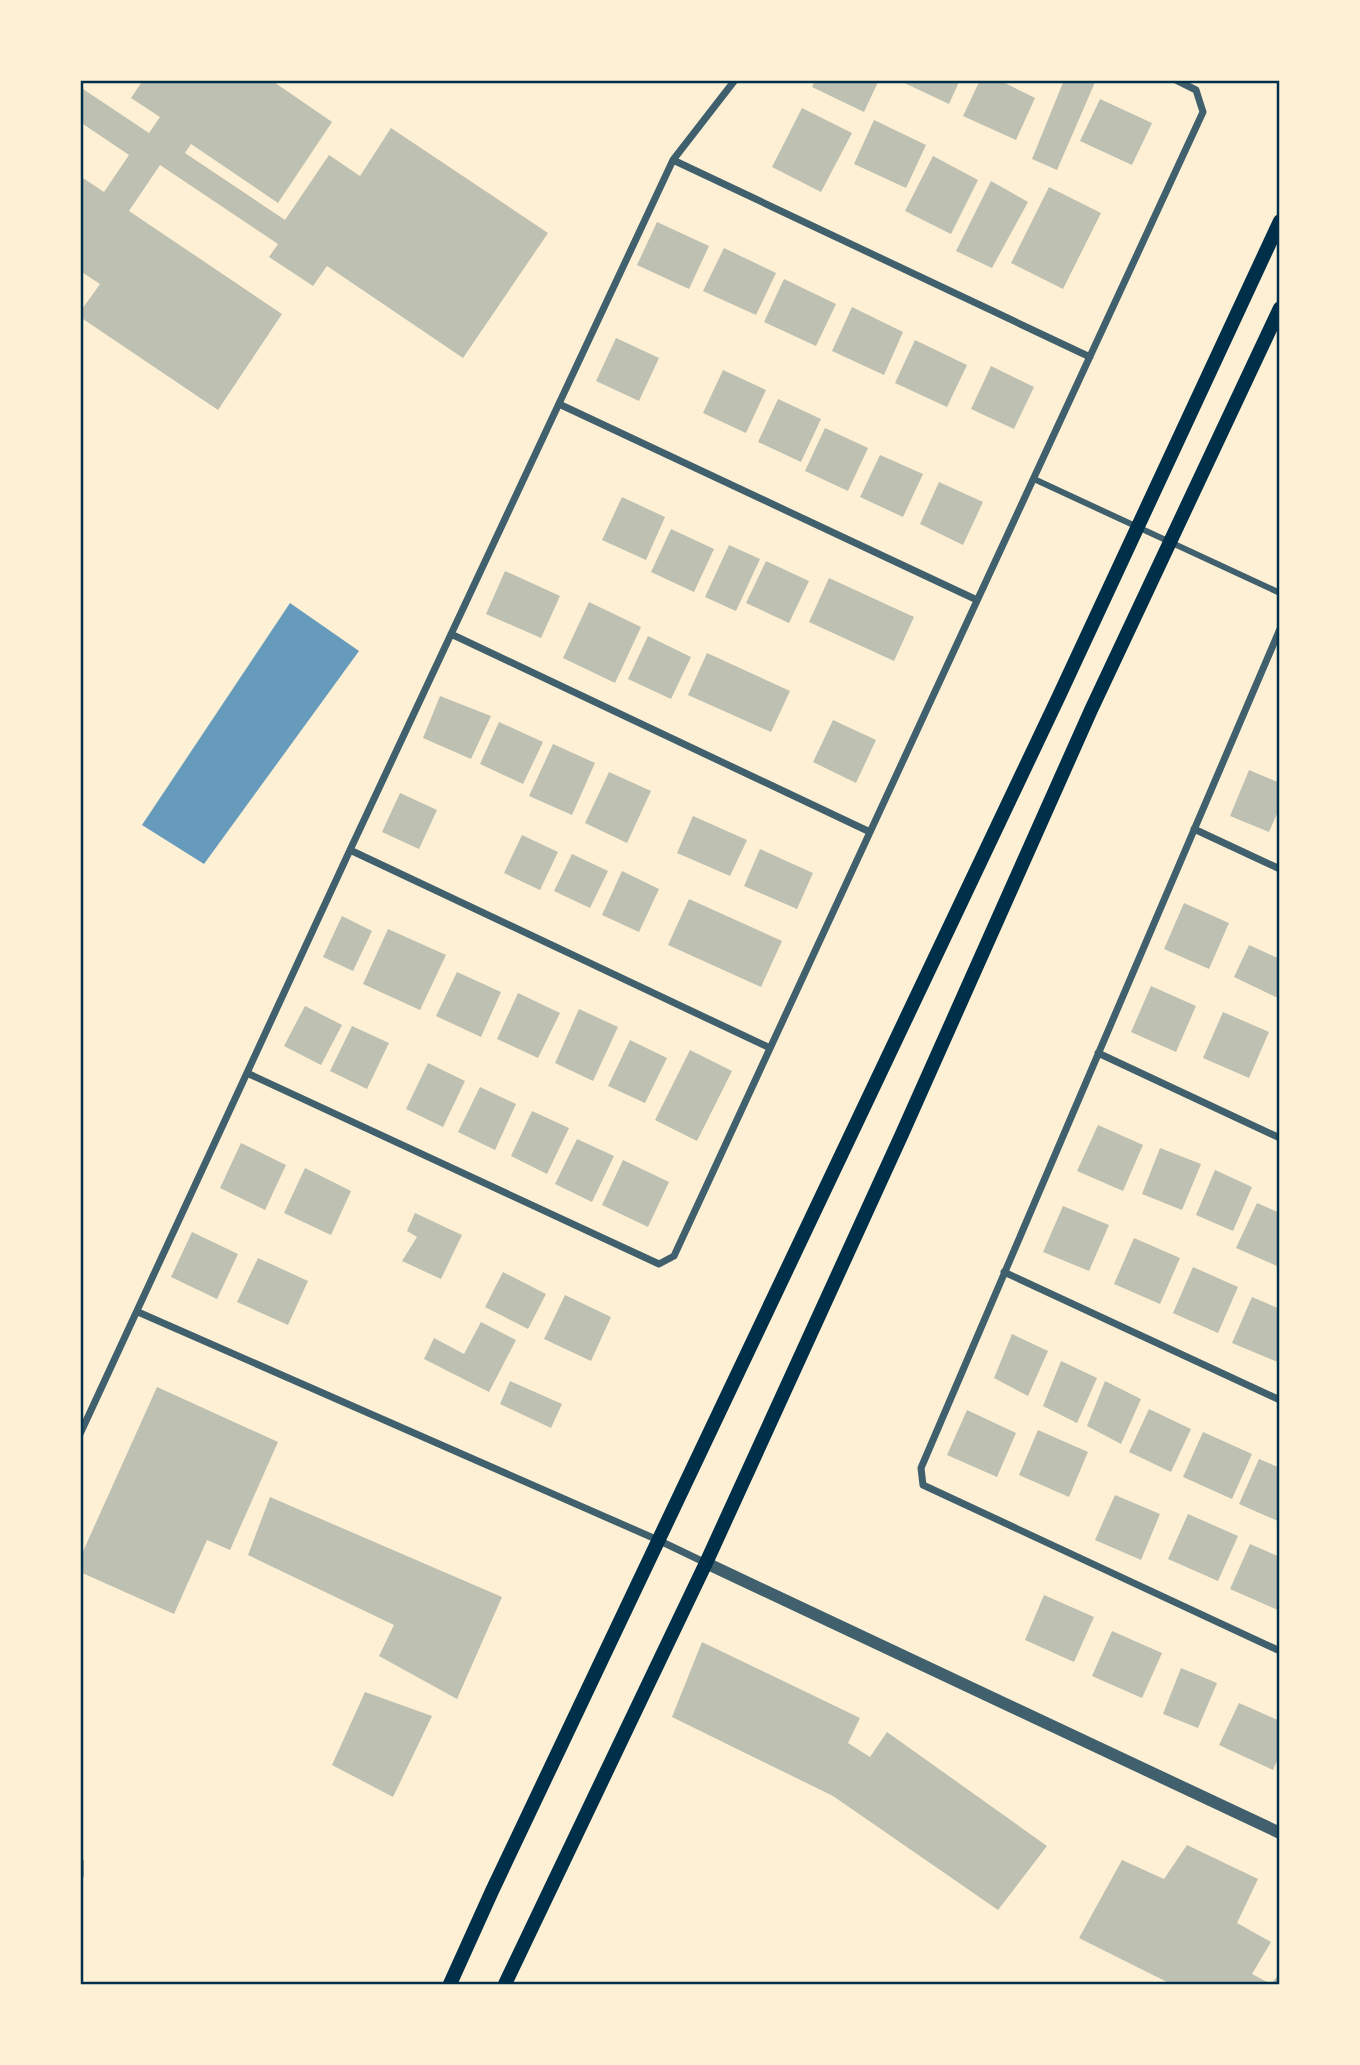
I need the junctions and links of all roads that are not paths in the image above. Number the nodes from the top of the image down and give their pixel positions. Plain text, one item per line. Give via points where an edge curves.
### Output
1 (735, 80) edge
2 (1176, 80) edge
3 (673, 160) junction
4 (1279, 221) edge
5 (1279, 308) edge
6 (1090, 357) junction
7 (559, 404) junction
8 (1034, 479) junction
9 (1279, 593) edge
10 (977, 600) junction
11 (1279, 629) edge
12 (451, 634) junction
13 (1194, 829) junction
14 (870, 832) junction
15 (350, 850) junction
16 (1279, 869) edge
17 (770, 1048) junction
18 (1098, 1053) junction
19 (247, 1073) junction
20 (1279, 1138) edge
21 (1004, 1272) junction
22 (138, 1312) junction
23 (1279, 1400) edge
24 (80, 1434) edge
25 (658, 1540) junction
26 (706, 1563) junction
27 (1279, 1651) edge
28 (1279, 1833) edge
29 (80, 1861) edge
30 (80, 1876) edge
31 (450, 1984) edge
32 (505, 1984) edge

1 - 3 street
2 - 6 street via 1196,90 1203,112
3 - 6 street
3 - 7 street
4 - 25 main road
5 - 26 main road via 1091,710
6 - 8 street
7 - 10 street
7 - 12 street
8 - 9 street
8 - 10 street
10 - 14 street
11 - 13 street
12 - 14 street
12 - 15 street
13 - 16 street
13 - 18 street
14 - 17 street
15 - 17 street
15 - 19 street
17 - 19 street via 674,1255 659,1264
18 - 20 street
18 - 21 street
19 - 22 street
21 - 23 street
21 - 27 street via 920,1468 923,1485
22 - 24 street
22 - 25 street
25 - 26 street
25 - 31 main road
26 - 28 street
26 - 32 main road
29 - 30 street

